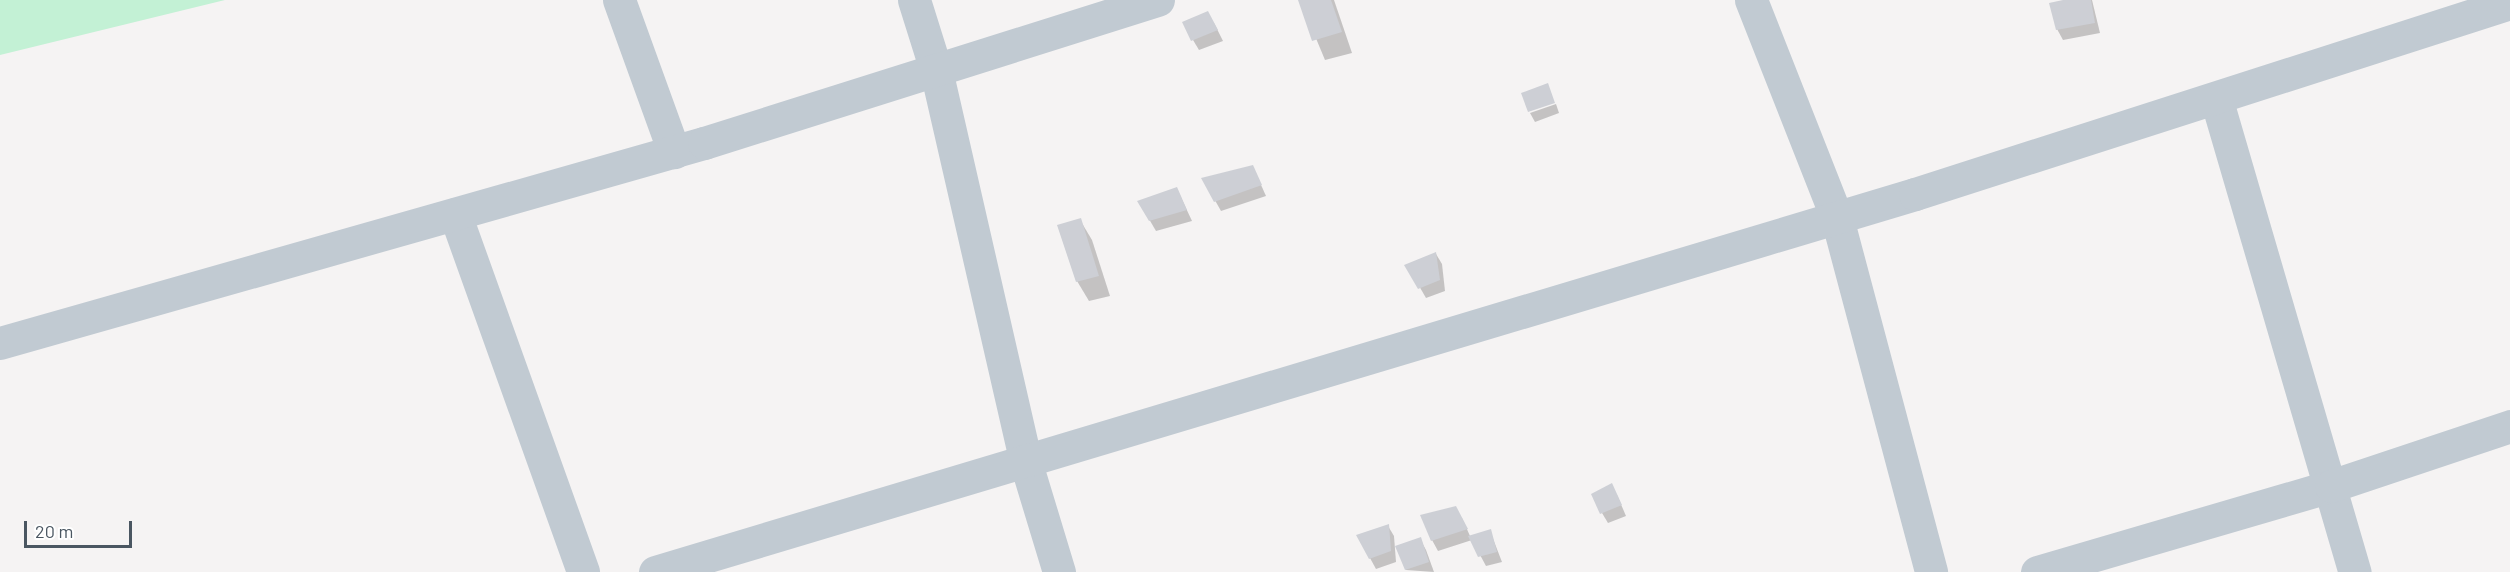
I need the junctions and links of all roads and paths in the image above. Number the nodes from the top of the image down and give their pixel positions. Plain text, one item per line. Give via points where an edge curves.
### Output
1 (619, 0) edge
2 (914, 0) edge
3 (1158, 0) edge
4 (1751, 0) edge
5 (2510, 3) edge
6 (936, 70) junction
7 (2216, 98) junction
8 (674, 152) junction
9 (455, 214) junction
10 (1837, 218) junction
11 (0, 343) edge
12 (2510, 426) edge
13 (1025, 460) junction
14 (2331, 486) junction
15 (583, 572) edge
16 (655, 572) edge
17 (1059, 572) edge
18 (1931, 572) edge
19 (2037, 572) edge
20 (2355, 572) edge

1 - 8 street
2 - 6 street
3 - 6 street
4 - 10 street
5 - 7 street
6 - 8 street
6 - 13 street
7 - 10 street
7 - 14 street
8 - 9 street
9 - 11 street
9 - 15 street
10 - 13 street
10 - 18 street
12 - 14 street
13 - 16 street
13 - 17 street
14 - 19 street
14 - 20 street

